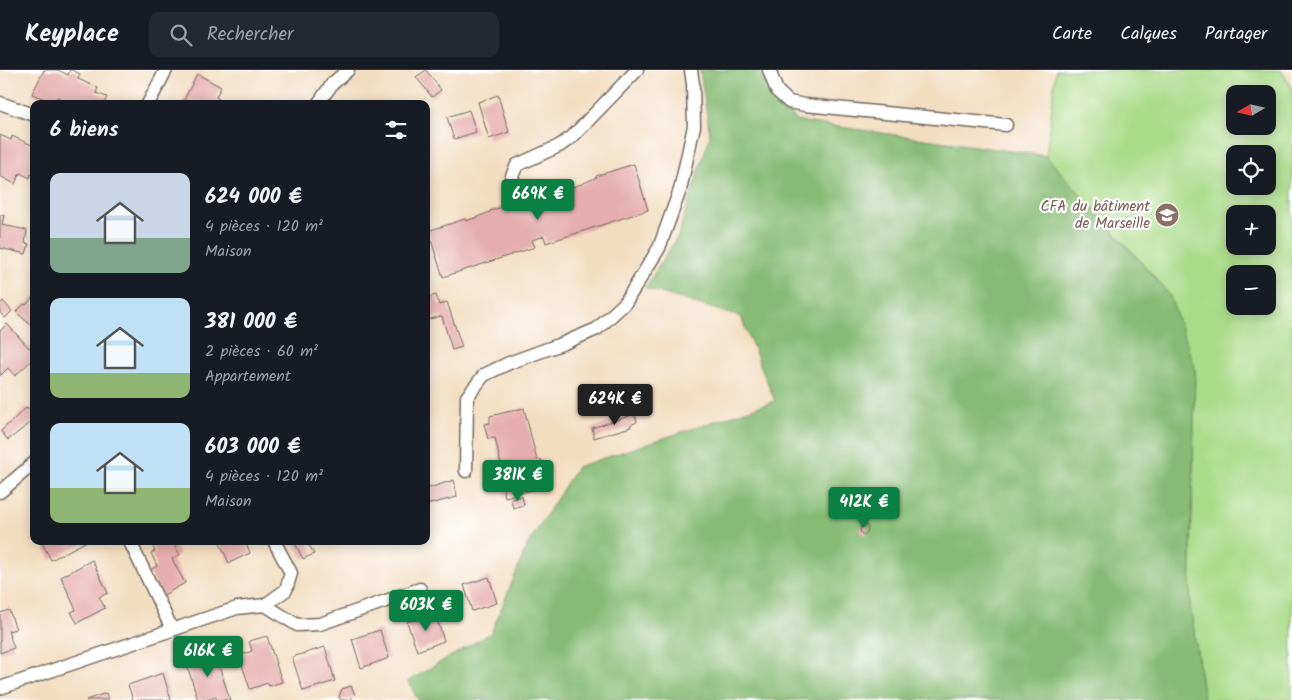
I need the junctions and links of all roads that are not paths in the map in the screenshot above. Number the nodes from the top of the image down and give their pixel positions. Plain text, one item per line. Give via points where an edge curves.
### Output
1 (166, 70) edge
2 (348, 70) edge
3 (637, 70) edge
4 (691, 70) edge
5 (769, 70) edge
6 (150, 100) edge
7 (321, 100) edge
8 (0, 103) edge
9 (30, 114) edge
10 (1006, 126) dead end
11 (517, 193) dead end
12 (30, 466) edge
13 (466, 471) dead end
14 (0, 492) edge
15 (131, 545) edge
16 (276, 545) edge
17 (420, 589) dead end
18 (265, 605) junction
19 (172, 629) junction
20 (0, 688) edge

1 - 6 lane
2 - 7 lane
3 - 11 lane via 572,138 517,165 512,176
4 - 13 lane via 694,126 680,190 659,248 625,303 597,329 484,376 467,397
5 - 10 lane via 776,90 789,102
8 - 9 lane
12 - 14 lane
15 - 19 lane
16 - 18 lane via 291,573 286,590
17 - 18 lane via 320,624 297,624
18 - 19 lane via 237,608
19 - 20 lane

